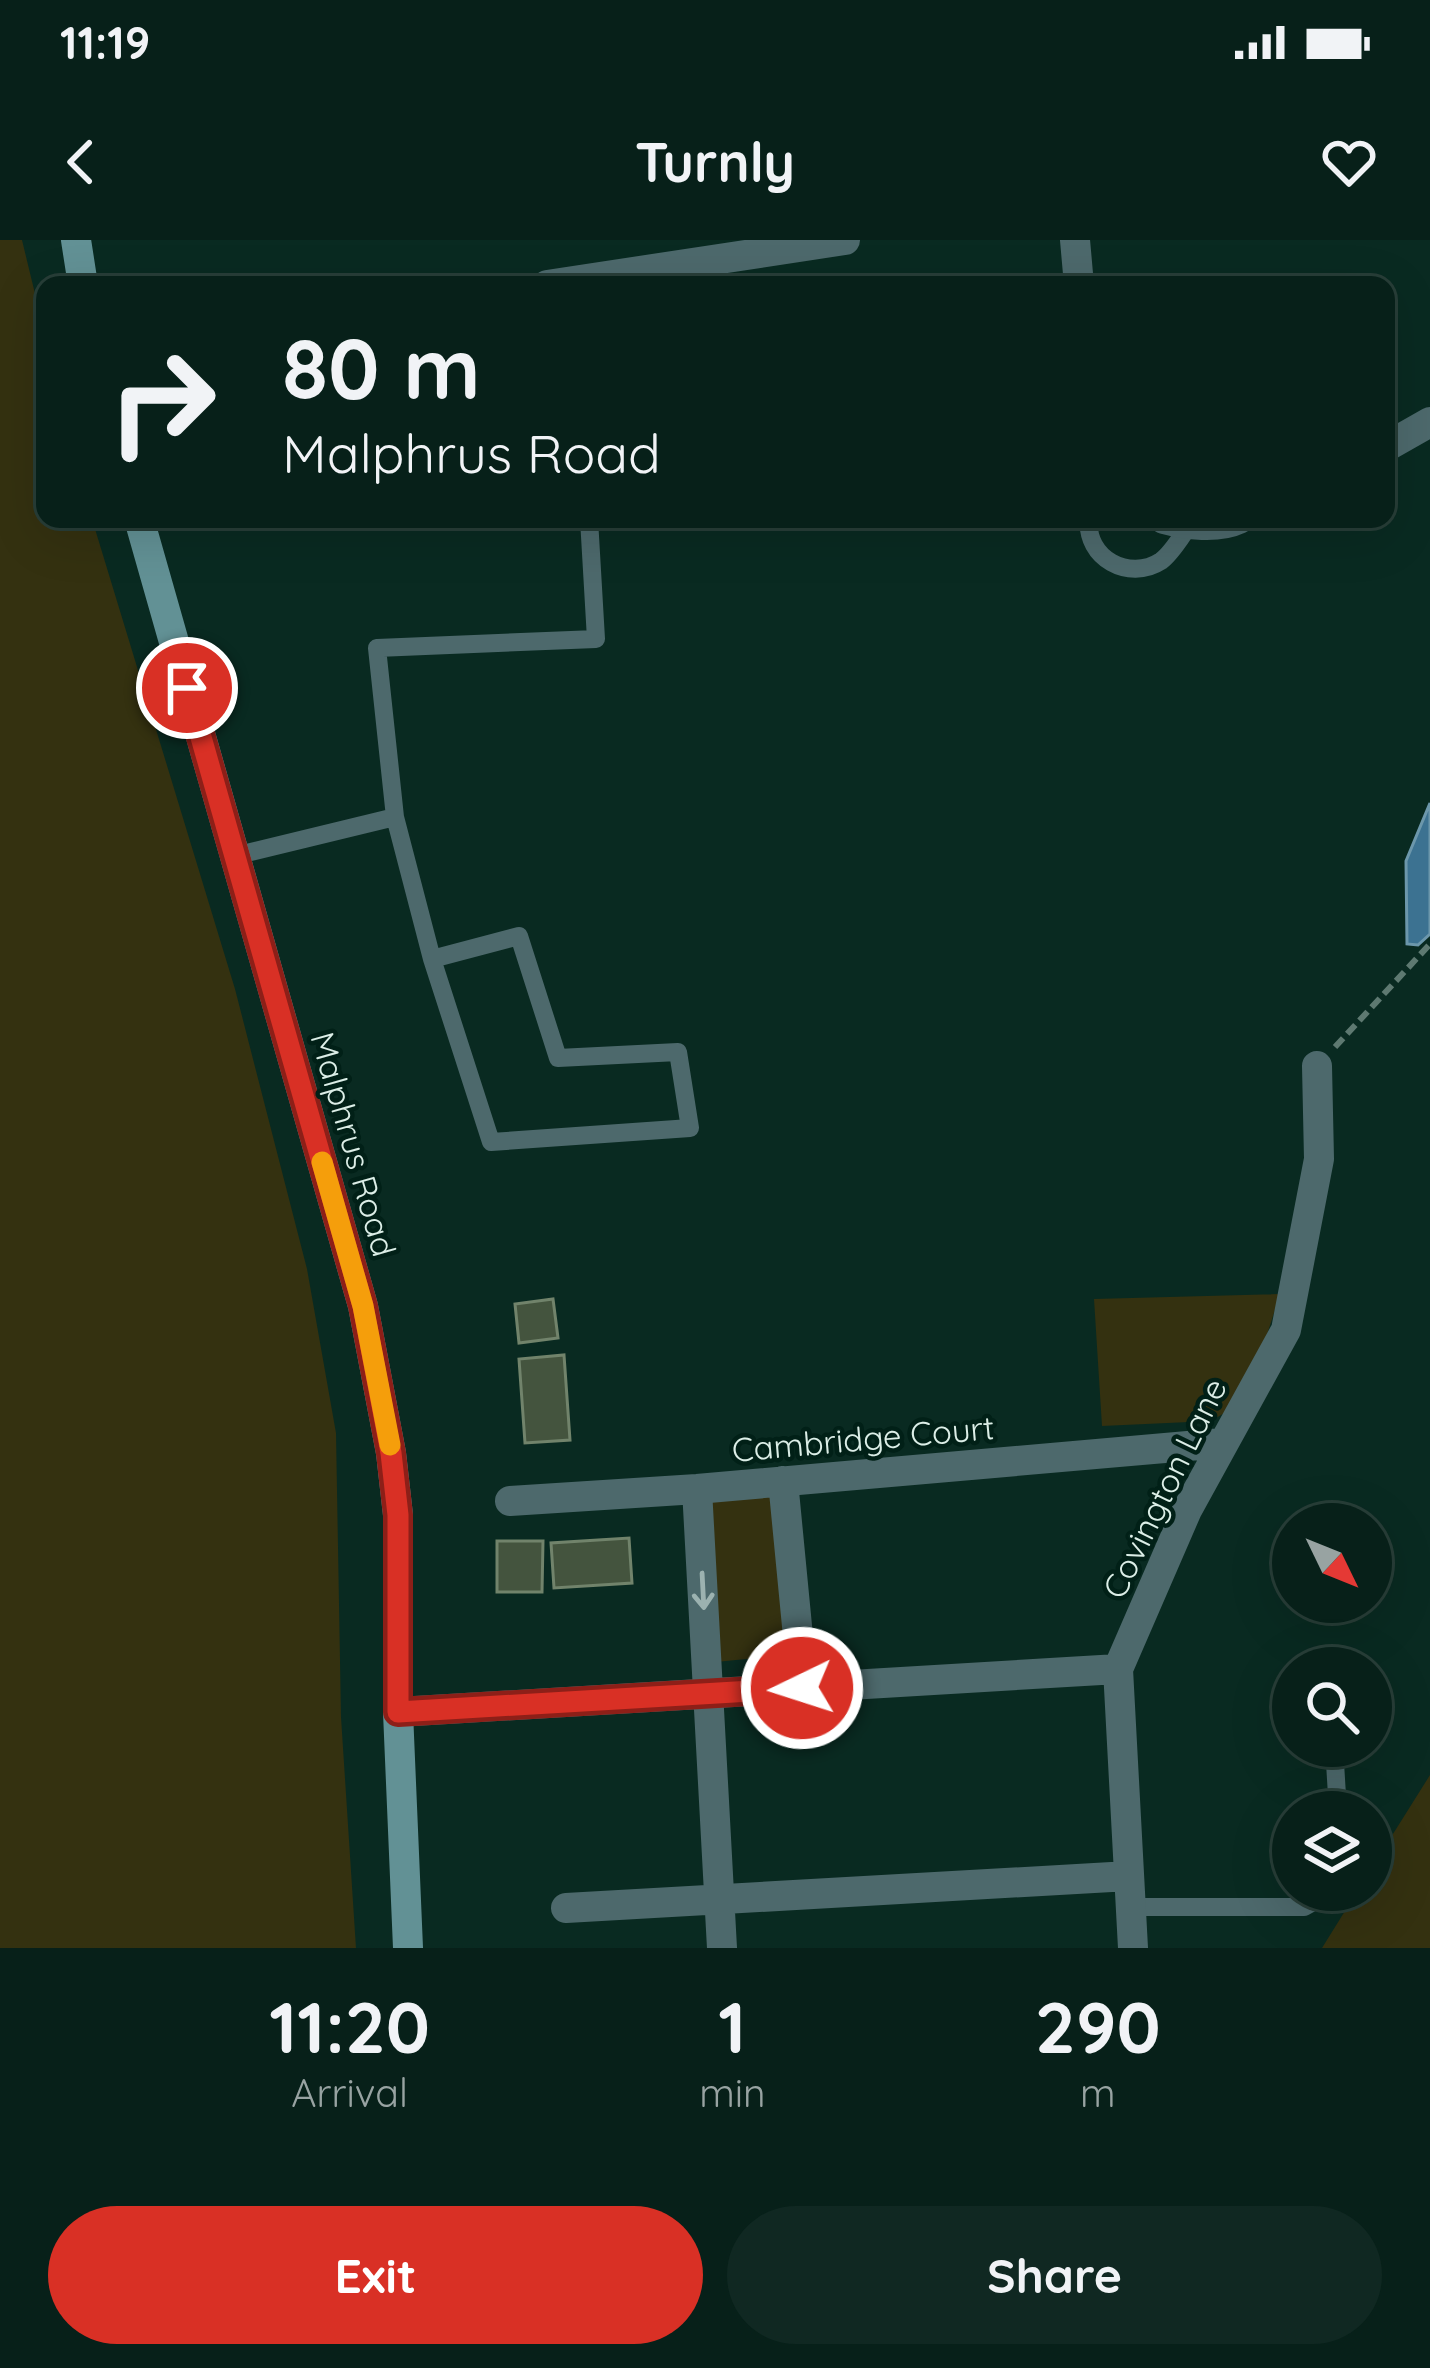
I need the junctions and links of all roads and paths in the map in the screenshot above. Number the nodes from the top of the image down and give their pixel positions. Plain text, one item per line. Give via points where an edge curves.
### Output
1 (76, 240) edge
2 (845, 240) edge
3 (1075, 240) edge
4 (82, 276) edge
5 (607, 276) edge
6 (1077, 276) edge
7 (1430, 422) edge
8 (1395, 442) edge
9 (142, 528) edge
10 (590, 528) edge
11 (1088, 528) edge
12 (1175, 528) edge
13 (395, 817) junction
14 (234, 856) junction
15 (1430, 944) edge
16 (432, 959) junction
17 (1317, 1066) joint
18 (1222, 1443) junction
19 (783, 1481) junction
20 (697, 1489) junction
21 (510, 1501) dead end
22 (1118, 1669) junction
23 (802, 1688) junction
24 (708, 1694) junction
25 (398, 1712) junction
26 (1130, 1891) junction
27 (719, 1900) junction
28 (1272, 1904) edge
29 (566, 1908) dead end
30 (408, 1948) edge
31 (722, 1948) edge
32 (1133, 1948) edge

1 - 4 street
2 - 5 street
3 - 6 street
7 - 8 street
9 - 14 street, Malphrus Road
10 - 13 lane via 596,639 377,648
11 - 12 lane via 1100,555 1121,568 1144,569 1165,559
13 - 14 lane
13 - 16 lane
14 - 25 street, Malphrus Road via 368,1327 398,1515
15 - 17 path
16 - 16 lane via 491,1142 690,1128 678,1052 558,1058 519,936
17 - 18 street, Covington Lane via 1319,1159 1286,1330
18 - 19 street, Cambridge Court
18 - 22 street, Covington Lane
19 - 20 street, Cambridge Court
19 - 23 street
20 - 21 street, Cambridge Court
20 -> 24 street
22 - 23 street
22 - 26 street, Covington Lane
23 - 24 street
24 - 25 street
24 - 27 street
25 - 30 street, Malphrus Road
26 - 27 street
26 - 28 lane
26 - 32 street, Covington Lane
27 - 29 street
27 - 31 street

